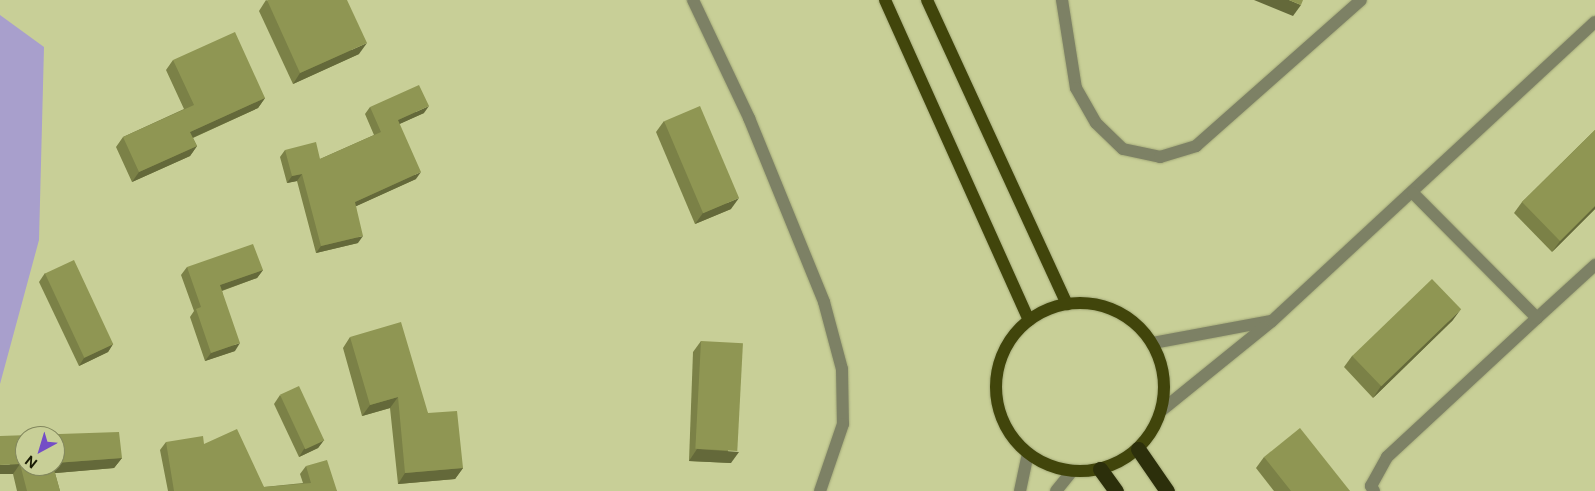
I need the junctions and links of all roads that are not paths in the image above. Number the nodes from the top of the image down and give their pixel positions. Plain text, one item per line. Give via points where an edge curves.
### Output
1 (693, 0) edge
2 (885, 0) edge
3 (927, 0) edge
4 (1062, 0) edge
5 (1361, 0) edge
6 (1595, 22) edge
7 (1413, 193) junction
8 (1595, 265) edge
9 (1067, 304) junction
10 (1537, 318) junction
11 (1029, 320) junction
12 (1272, 321) junction
13 (1153, 343) junction
14 (1162, 410) junction
15 (1138, 449) junction
16 (1028, 453) junction
17 (1100, 469) junction
18 (1072, 471) junction
19 (820, 491) edge
20 (1020, 491) edge
21 (1056, 491) edge
22 (1116, 491) edge
23 (1167, 491) edge
24 (1374, 491) edge

1 - 19 street via 749,118 824,302 842,369 843,424
2 - 11 main road
3 - 9 main road
4 - 5 street via 1076,88 1096,124 1122,148 1160,157 1196,146
6 - 7 street
7 - 10 street
7 - 12 street
8 - 10 street
9 - 11 main road
9 - 13 main road via 1107,307 1140,328
10 - 24 street via 1387,458 1371,486
11 - 16 main road via 1005,349 996,386 1004,423
12 - 13 street
12 - 14 street
13 - 14 main road via 1163,372
14 - 15 main road via 1152,432
15 - 17 main road
15 - 23 highway
16 - 18 main road via 1049,465
16 - 20 street
17 - 18 main road
17 - 22 highway
18 - 21 street

